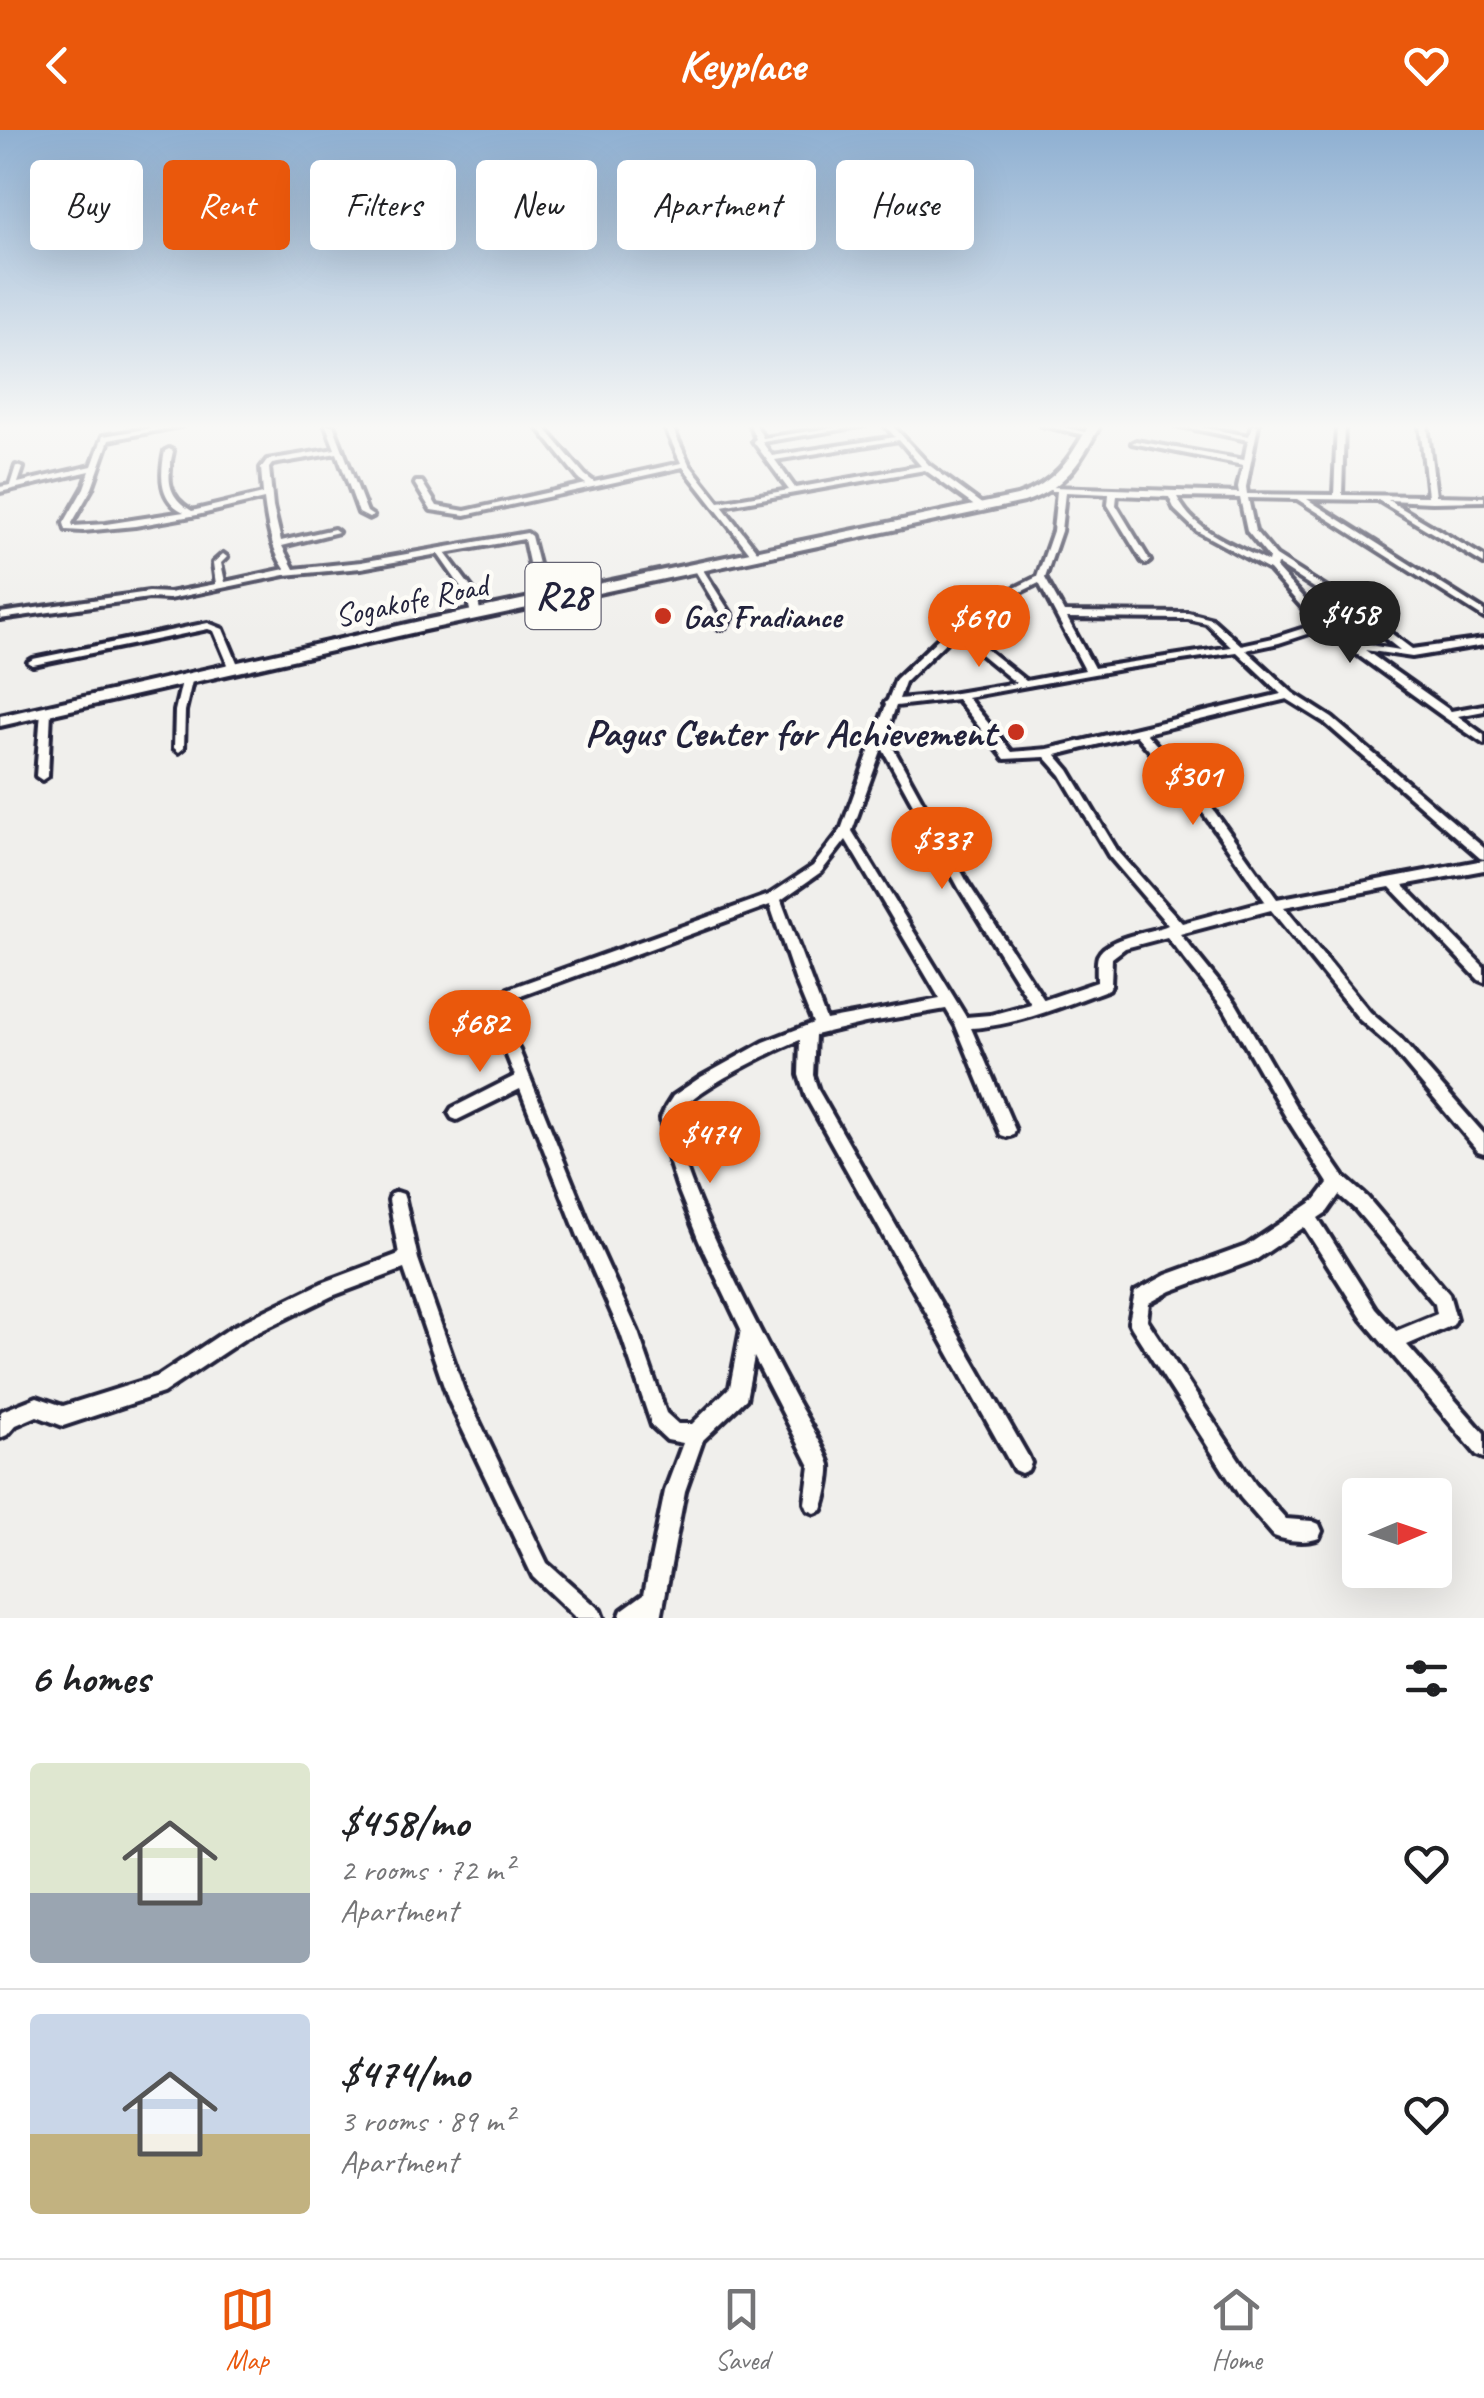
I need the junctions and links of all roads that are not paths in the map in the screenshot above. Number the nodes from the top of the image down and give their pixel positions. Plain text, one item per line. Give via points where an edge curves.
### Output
1 (84, 494) edge
2 (169, 494) edge
3 (356, 494) edge
4 (422, 494) edge
5 (548, 494) edge
6 (709, 494) edge
7 (766, 494) edge
8 (964, 494) edge
9 (1038, 494) edge
10 (1056, 494) edge
11 (1113, 494) edge
12 (1161, 494) edge
13 (1338, 494) edge
14 (1431, 494) edge
15 (1172, 495) junction
16 (266, 496) joint
17 (1243, 496) junction
18 (1298, 497) junction
19 (1338, 498) junction
20 (1380, 499) junction
21 (1432, 500) junction
22 (1484, 500) edge
23 (252, 501) junction
24 (1472, 501) junction
25 (717, 505) junction
26 (270, 506) junction
27 (983, 508) junction
28 (1484, 509) edge
29 (190, 511) junction
30 (369, 516) dead end
31 (334, 532) dead end
32 (278, 544) junction
33 (441, 552) junction
34 (756, 556) junction
35 (223, 558) dead end
36 (1146, 561) dead end
37 (1484, 561) edge
38 (1273, 563) junction
39 (697, 567) junction
40 (291, 571) junction
41 (1042, 578) junction
42 (221, 586) junction
43 (542, 600) junction
44 (476, 614) junction
45 (1061, 615) junction
46 (1484, 615) edge
47 (0, 616) edge
48 (1323, 624) junction
49 (722, 626) dead end
50 (954, 628) junction
51 (1484, 642) edge
52 (1354, 644) junction
53 (1237, 649) junction
54 (1412, 654) junction
55 (33, 662) dead end
56 (234, 666) junction
57 (1091, 671) junction
58 (188, 677) junction
59 (1025, 685) junction
60 (1289, 696) junction
61 (962, 698) junction
62 (890, 704) junction
63 (1484, 708) edge
64 (46, 711) junction
65 (1448, 715) junction
66 (0, 720) edge
67 (1138, 731) junction
68 (879, 733) junction
69 (1483, 740) edge
70 (178, 748) dead end
71 (1048, 753) junction
72 (42, 776) dead end
73 (846, 830) junction
74 (1484, 856) edge
75 (1484, 865) edge
76 (1395, 884) junction
77 (774, 898) junction
78 (1274, 904) junction
79 (1173, 928) junction
80 (1484, 976) edge
81 (949, 1003) junction
82 (1041, 1007) junction
83 (962, 1023) junction
84 (816, 1029) junction
85 (524, 1079) junction
86 (457, 1112) dead end
87 (1006, 1130) dead end
88 (1484, 1146) edge
89 (1338, 1183) junction
90 (397, 1200) dead end
91 (1306, 1215) junction
92 (409, 1259) junction
93 (750, 1327) junction
94 (1394, 1340) junction
95 (0, 1428) edge
96 (696, 1434) junction
97 (1484, 1448) edge
98 (1022, 1463) dead end
99 (815, 1502) dead end
100 (1312, 1531) dead end
101 (652, 1610) edge
102 (592, 1618) edge
103 (630, 1618) edge

1 - 29 street via 70,528
2 - 29 street
3 - 30 street
4 - 5 street via 434,508 460,513
6 - 25 street
7 - 25 street
8 - 27 street
9 - 27 main road, Sogakofe Road / R28
10 - 41 street via 1057,531
11 - 36 street via 1112,505
12 - 15 street
13 - 19 street
14 - 21 street
15 - 17 street
15 - 38 street via 1183,517 1217,540
16 - 23 street
16 - 26 street
17 - 18 street
17 - 38 street via 1252,530
18 - 19 street
18 - 46 street
19 - 20 street
20 - 21 street
20 - 37 street
21 - 24 street
22 - 24 street
23 - 26 street
23 - 29 street
24 - 28 street
25 - 34 street
26 - 32 street
27 - 34 main road, Sogakofe Road / R28
31 - 32 street
32 - 40 street
33 - 40 street
33 - 43 street via 527,536
33 - 44 street via 471,594
34 - 39 main road, Sogakofe Road / R28
35 - 42 street via 216,568
38 - 48 street
38 - 54 street via 1356,611
39 - 43 main road, Sogakofe Road / R28
39 - 49 street via 728,617
40 - 42 street
41 - 45 street
41 - 50 street via 991,600
42 - 47 street
43 - 44 main road, Sogakofe Road / R28
44 - 56 main road, Sogakofe Road / R28
45 - 53 street via 1202,618
45 - 57 street
48 - 52 street
48 - 53 street
50 - 59 street
50 - 62 street via 900,680
51 - 54 street
52 - 54 street
52 - 65 street
53 - 57 street
53 - 60 street
55 - 56 street via 208,626 218,630
56 - 58 main road, Sogakofe Road / R28
57 - 59 street
58 - 64 main road, Sogakofe Road / R28
58 - 70 street
59 - 61 street
60 - 67 street
60 - 74 street via 1328,720
61 - 62 street
61 - 71 street via 1009,756
62 - 68 street
63 - 65 street
64 - 66 main road, Sogakofe Road / R28
64 - 72 street
65 - 69 street
67 - 71 street
67 - 78 street
68 - 73 street
68 - 82 street via 963,886
71 - 79 street via 1113,853
73 - 77 street via 817,868
73 - 81 street
75 - 76 street
76 - 78 street
76 - 80 street
77 - 84 street
77 - 85 street via 513,994 500,1007
78 - 79 street
78 - 88 street
79 - 82 street via 1121,944 1106,956 1104,985
79 - 89 street via 1230,1006
81 - 83 street
81 - 84 street
82 - 83 street
83 - 87 street
84 - 93 street via 740,1061 678,1100 670,1116 670,1141 689,1196
84 - 98 street via 806,1076 811,1092
85 - 86 street
85 - 96 street via 659,1419 674,1434
89 - 91 street
89 - 94 street via 1443,1300 1447,1320
90 - 92 street
91 - 94 street via 1369,1314
91 - 100 street via 1251,1253 1141,1298 1138,1322 1248,1491 1281,1529
92 - 95 street via 238,1332 163,1384 63,1416 37,1406
92 - 102 street via 456,1394 540,1570
93 - 96 street via 739,1392
93 - 99 street via 820,1465
94 - 97 street
96 - 101 street via 675,1491
101 - 103 street

